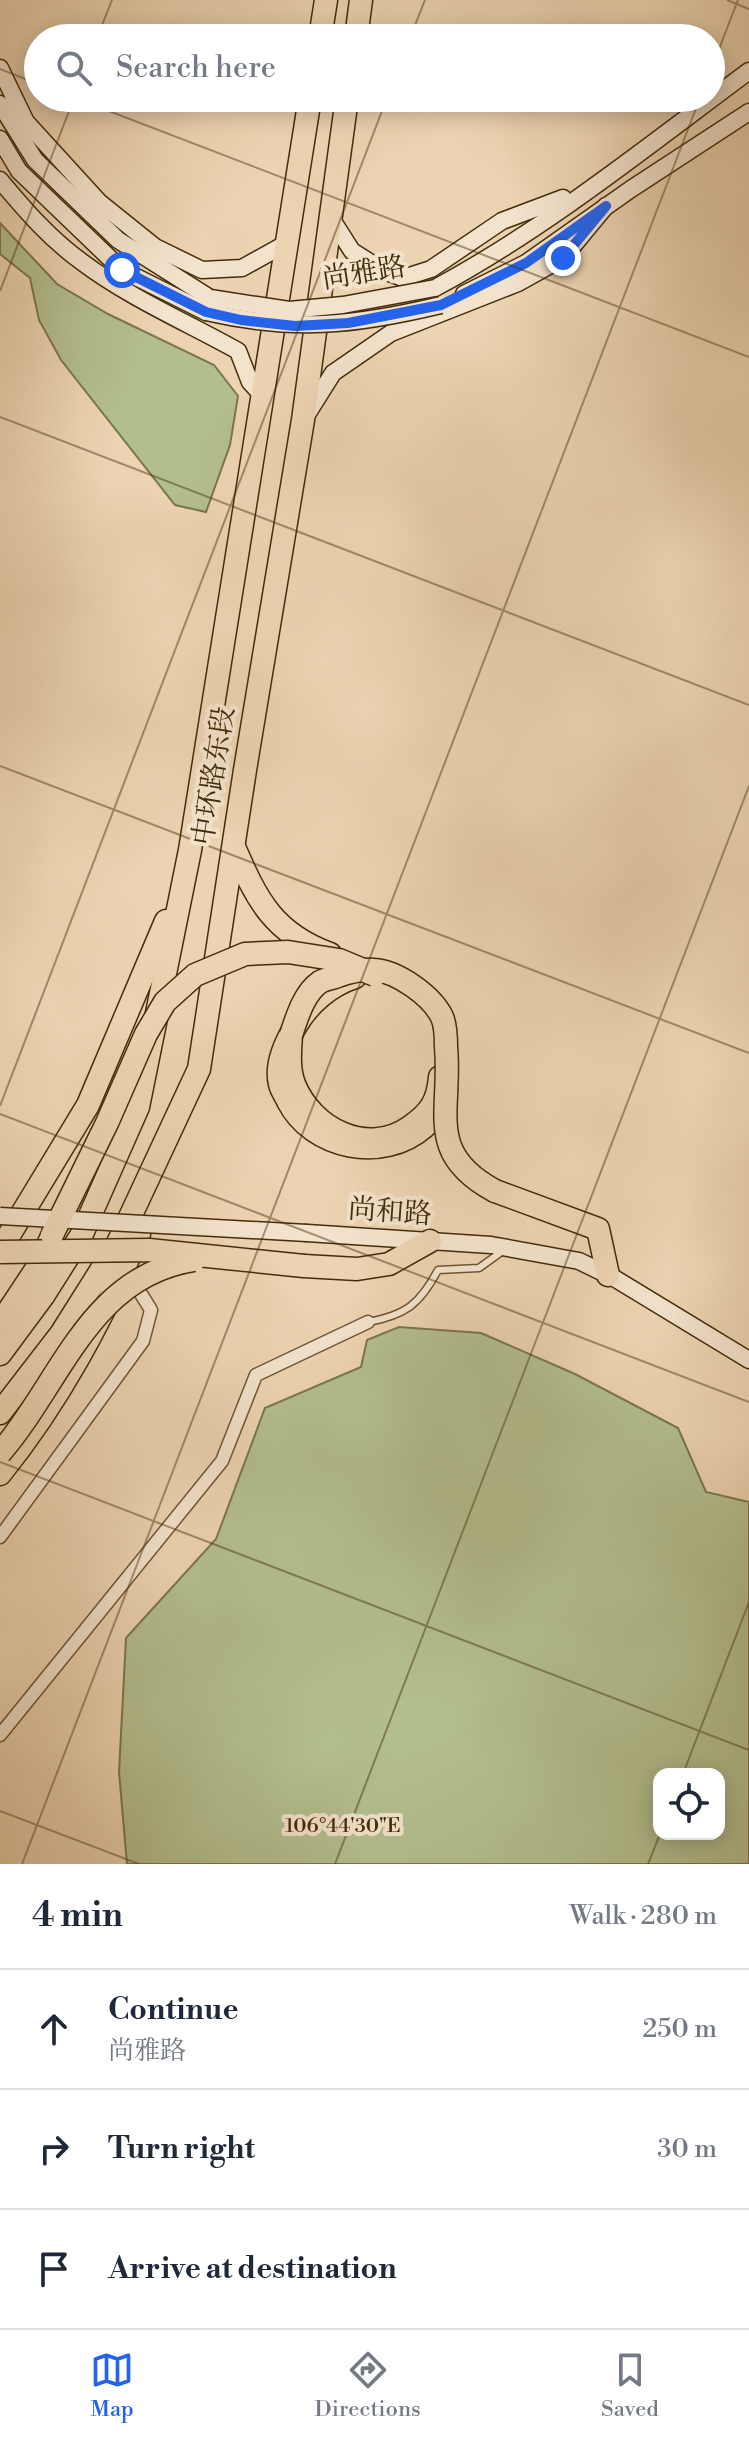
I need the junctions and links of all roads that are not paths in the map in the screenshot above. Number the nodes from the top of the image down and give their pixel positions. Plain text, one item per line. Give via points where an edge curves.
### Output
1 (326, 0) edge
2 (361, 0) edge
3 (322, 24) edge
4 (358, 24) edge
5 (0, 68) edge
6 (749, 71) edge
7 (725, 89) edge
8 (0, 104) edge
9 (308, 112) edge
10 (345, 112) edge
11 (693, 112) edge
12 (749, 112) edge
13 (0, 139) edge
14 (0, 180) edge
15 (590, 187) junction
16 (606, 206) junction
17 (331, 218) junction
18 (287, 243) junction
19 (208, 305) junction
20 (263, 396) junction
21 (303, 420) junction
22 (234, 846) junction
23 (185, 875) junction
24 (375, 975) junction
25 (199, 1069) junction
26 (0, 1216) edge
27 (430, 1241) junction
28 (507, 1248) junction
29 (0, 1251) edge
30 (214, 1257) junction
31 (122, 1273) junction
32 (608, 1275) junction
33 (43, 1296) junction
34 (368, 1322) joint
35 (0, 1324) edge
36 (0, 1342) edge
37 (0, 1354) edge
38 (749, 1360) edge
39 (0, 1413) edge
40 (0, 1453) edge
41 (0, 1474) edge
42 (0, 1537) edge
43 (0, 1735) edge

1 - 3 highway
2 - 4 highway
5 - 18 main road via 26,122 99,202 155,247 202,270 242,268
6 - 7 main road, 尚雅路
8 - 19 main road, 尚雅路 via 35,160 118,240
9 - 18 highway, 中环路东段
10 - 17 highway, 中环路东段
11 - 15 main road, 尚雅路
12 - 16 main road, 尚雅路
13 - 19 main road, 尚雅路 via 19,171 122,270
14 - 20 main road via 39,225 83,263 238,351 250,382
15 - 17 main road via 502,221 431,269 403,278 352,251
15 - 19 main road, 尚雅路, bridge via 435,288 289,310
16 - 19 main road, 尚雅路, bridge via 526,263 441,305 348,323 295,326 241,320
16 - 21 main road via 563,258 518,283 391,333 333,373
17 - 21 highway, 中环路东段
18 - 20 highway, 中环路东段
20 - 23 highway, 中环路东段
21 - 22 highway, 中环路东段
22 - 24 highway, bridge via 259,902 304,945 409,976 432,995 450,1024 453,1074 437,1111 423,1128 389,1145 356,1147 313,1132 294,1113 279,1083 284,1047 317,998 346,979
22 - 25 highway, 中环路东段
23 - 29 highway via 88,1105
23 - 33 highway, 中环路东段 via 138,1107 81,1236
24 - 32 highway, bridge via 405,989 438,1028 438,1099 401,1133 372,1141 340,1134 313,1116 294,1084 289,1062 301,1007 320,982 348,973 376,970 407,982 429,997 442,1018 447,1057 444,1129 453,1155 474,1179 495,1191 598,1229
24 - 35 highway, bridge via 339,960 288,952 245,954 195,975 165,1002 39,1265
25 - 31 highway via 173,1155
25 - 39 highway, 中环路东段 via 117,1245 61,1334
26 - 27 main road, 尚和路, bridge
27 - 28 main road, 尚和路
27 - 30 highway, bridge via 389,1264 357,1269
28 - 32 main road, 尚和路 via 579,1261
28 - 34 lane via 479,1268 438,1270 410,1308
29 - 30 highway, bridge via 149,1250
30 - 40 highway, bridge via 153,1271 123,1288 89,1325
31 - 41 highway via 70,1376
31 - 42 street via 130,1276 151,1310 143,1341
32 - 38 main road, 尚和路
33 - 36 highway
33 - 37 highway, 中环路东段
34 - 43 street via 256,1375 222,1461

